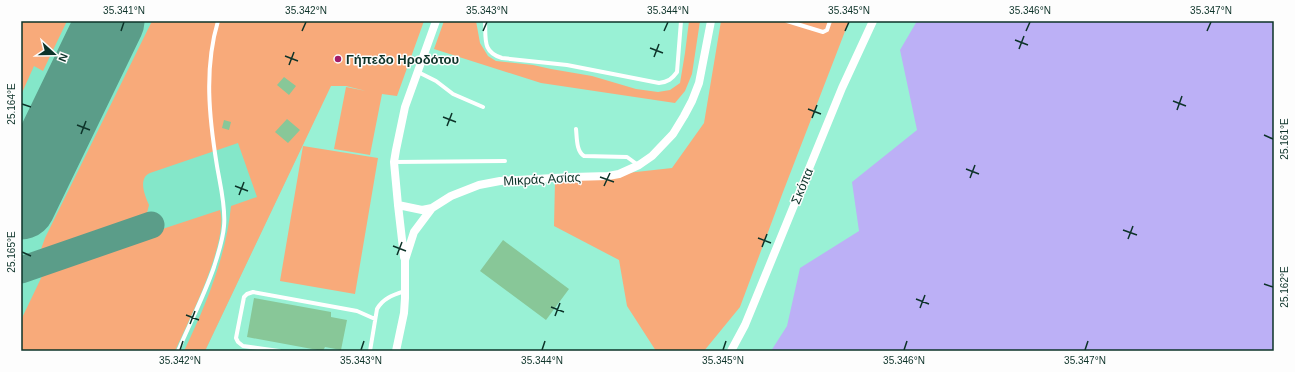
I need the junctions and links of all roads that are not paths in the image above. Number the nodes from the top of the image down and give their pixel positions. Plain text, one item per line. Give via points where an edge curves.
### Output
1 (218, 21) edge
2 (436, 21) edge
3 (485, 21) edge
4 (681, 21) edge
5 (711, 21) edge
6 (787, 21) edge
7 (830, 21) edge
8 (873, 21) edge
9 (418, 72) junction
10 (483, 107) dead end
11 (576, 129) dead end
12 (505, 160) dead end
13 (394, 162) junction
14 (639, 165) junction
15 (398, 205) junction
16 (432, 208) junction
17 (405, 260) junction
18 (405, 291) junction
19 (375, 319) junction
20 (258, 349) edge
21 (178, 351) edge
22 (279, 351) edge
23 (370, 351) edge
24 (396, 351) edge
25 (731, 351) edge

1 - 21 lane via 210,56 209,88 225,225 208,283
2 - 9 street
3 - 4 lane via 487,46 490,52 502,58 567,65 659,83 672,79 678,72
5 - 14 street, Μικράς Ασίας via 699,83 692,101 673,134 652,156
6 - 7 lane via 823,32 827,30
8 - 25 street, Σκόπα via 842,88 745,325
9 - 10 lane via 453,94
9 - 13 street via 405,107
11 - 14 lane via 581,154 589,157 627,157
12 - 13 lane
13 - 15 street
14 - 16 street, Μικράς Ασίας via 608,176 500,181 479,185 451,196
15 - 16 street via 422,210
15 - 17 street
16 - 17 street, Μικράς Ασίας via 414,232
17 - 18 street, Μικράς Ασίας
18 - 19 lane via 384,299 377,309
18 - 24 street, Μικράς Ασίας via 404,313
19 - 20 lane via 357,310 253,292 244,297 236,338 243,346
19 - 23 lane
20 - 22 lane

